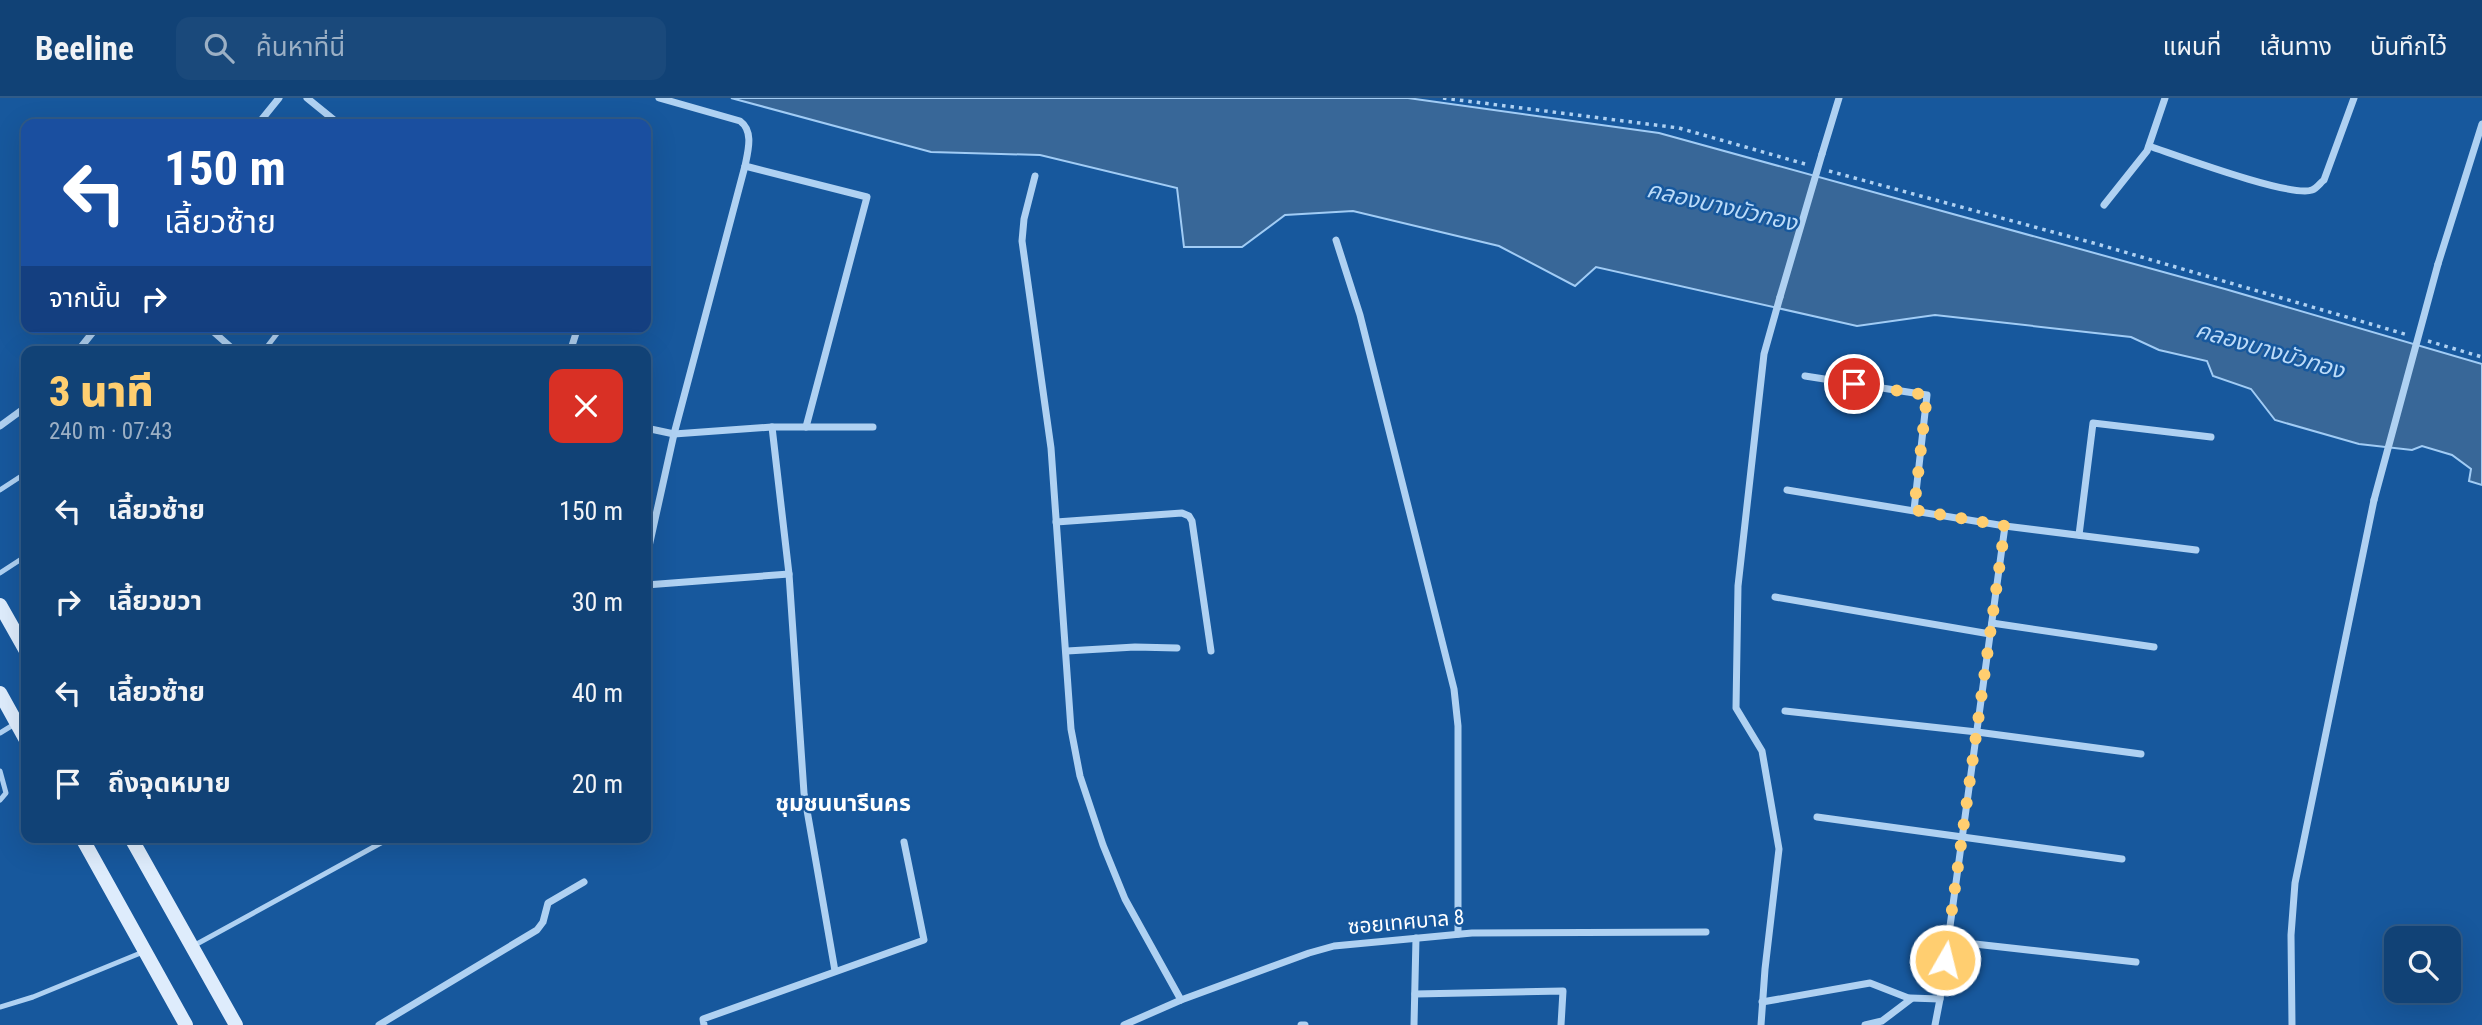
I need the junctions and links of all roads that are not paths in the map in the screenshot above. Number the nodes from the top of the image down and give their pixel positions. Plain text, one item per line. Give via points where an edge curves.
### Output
1 (279, 98) edge
2 (307, 98) edge
3 (659, 98) edge
4 (1839, 98) edge
5 (2165, 98) edge
6 (2354, 98) edge
7 (262, 119) edge
8 (333, 119) edge
9 (2482, 124) edge
10 (2149, 146) junction
11 (745, 166) junction
12 (1035, 176) dead end
13 (2104, 205) dead end
14 (1336, 240) dead end
15 (215, 333) edge
16 (229, 346) edge
17 (1805, 376) dead end
18 (21, 411) edge
19 (0, 426) edge
20 (806, 426) junction
21 (772, 427) junction
22 (873, 427) dead end
23 (651, 429) edge
24 (674, 434) junction
25 (2211, 437) dead end
26 (21, 476) edge
27 (1787, 489) dead end
28 (0, 490) edge
29 (1914, 510) junction
30 (1056, 522) junction
31 (2005, 526) junction
32 (2079, 535) junction
33 (651, 538) edge
34 (2196, 550) dead end
35 (21, 559) edge
36 (0, 573) edge
37 (789, 575) junction
38 (651, 585) edge
39 (1775, 597) dead end
40 (0, 605) edge
41 (1992, 623) junction
42 (1990, 634) junction
43 (21, 642) edge
44 (1177, 648) dead end
45 (2154, 648) dead end
46 (1067, 651) junction
47 (1211, 652) dead end
48 (0, 693) edge
49 (1785, 711) dead end
50 (21, 719) edge
51 (21, 721) edge
52 (1977, 732) junction
53 (0, 733) edge
54 (2141, 754) dead end
55 (0, 772) edge
56 (0, 800) edge
57 (1817, 817) dead end
58 (1962, 839) junction
59 (904, 842) dead end
60 (85, 843) edge
61 (134, 843) edge
62 (381, 843) edge
63 (2122, 859) dead end
64 (584, 882) dead end
65 (1706, 932) dead end
66 (1458, 934) junction
67 (1416, 938) junction
68 (1948, 941) junction
69 (192, 947) junction
70 (146, 951) junction
71 (2136, 962) dead end
72 (835, 971) junction
73 (1415, 994) junction
74 (1910, 998) junction
75 (1940, 999) junction
76 (1181, 1000) junction
77 (1762, 1002) junction
78 (0, 1007) edge
79 (187, 1025) edge
80 (236, 1025) edge
81 (379, 1025) edge
82 (704, 1025) edge
83 (1124, 1025) edge
84 (1414, 1025) edge
85 (1561, 1025) edge
86 (1761, 1025) edge
87 (1865, 1025) edge
88 (1936, 1025) edge
89 (2291, 1025) edge

1 - 7 street
2 - 8 street
3 - 11 street via 745,124 749,139
4 - 77 street, bridge via 1763,354 1738,586 1736,708 1762,751 1779,849
5 - 10 street
6 - 10 street via 2332,162 2314,190 2303,192 2260,182
9 - 89 street, bridge via 2438,264 2374,500 2295,883
10 - 13 street
11 - 20 street via 867,197
11 - 24 street
12 - 30 street via 1022,241 1051,449
14 - 66 street via 1360,315 1454,689
15 - 16 street
17 - 29 street via 1927,395
18 - 19 street
20 - 21 street
20 - 22 street
21 - 24 street
21 - 37 street
23 - 24 street
24 - 33 street
25 - 32 street via 2093,423
26 - 28 lane
27 - 29 street
29 - 31 street
30 - 46 street
30 - 47 street via 1189,516
31 - 32 street
31 - 41 street
32 - 34 street
35 - 36 lane
37 - 38 street
37 - 72 street via 804,793
39 - 42 street
40 - 43 main road
41 - 42 street
41 - 45 street
42 - 52 street
44 - 46 street
46 - 76 street via 1071,729 1084,787 1125,899
48 - 50 main road
49 - 52 street
51 - 53 lane
52 - 54 street
52 - 58 street
55 - 56 lane via 6,793
57 - 58 street
58 - 63 street
58 - 68 street
59 - 72 street via 924,940
60 - 70 main road
61 - 69 main road
62 - 69 lane
64 - 81 street via 548,903 537,930
65 - 66 street, ซอยเทศบาล 8
66 - 67 street, ซอยเทศบาล 8
67 - 73 street
67 - 76 street, ซอยเทศบาล 8 via 1334,946
68 - 71 street
68 - 75 street
69 - 80 main road
70 - 78 lane
70 - 79 main road
72 - 82 street via 703,1019
73 - 84 street
73 - 85 street via 1563,990
74 - 75 street
74 - 77 street via 1870,983
74 - 87 street via 1882,1021
75 - 88 street
76 - 83 street, ซอยเทศบาล 8
77 - 86 street

